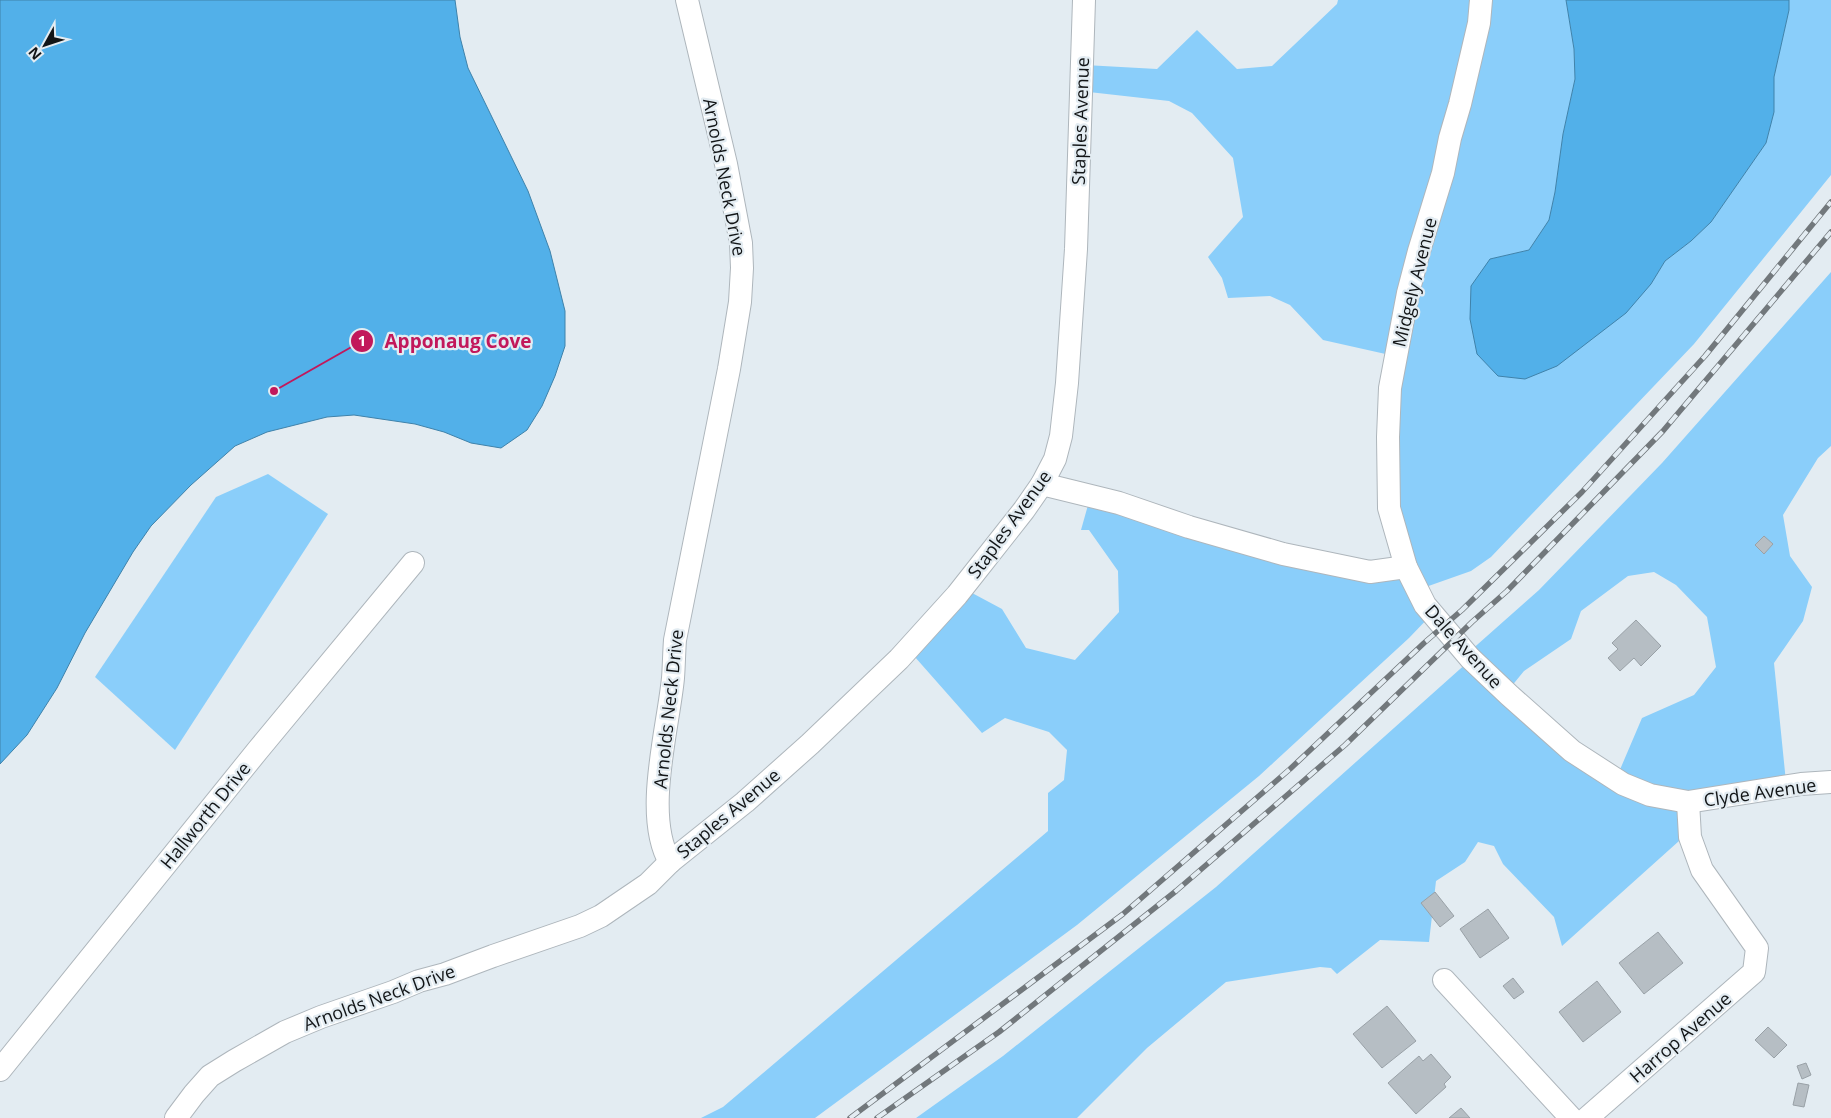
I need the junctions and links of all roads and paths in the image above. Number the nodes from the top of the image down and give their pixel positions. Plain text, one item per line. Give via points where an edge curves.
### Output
1 (687, 0) edge
2 (1084, 0) edge
3 (1481, 0) edge
4 (1042, 484) junction
5 (413, 564) dead end
6 (1406, 567) junction
7 (1831, 782) edge
8 (1688, 802) junction
9 (670, 862) junction
10 (1444, 980) dead end
11 (0, 1070) edge
12 (176, 1118) edge
13 (1571, 1118) edge
14 (1587, 1118) edge

1 - 9 street, Arnolds Neck Drive via 726,164 741,243 742,268 730,369 674,640 673,677 660,768 657,818 664,852
2 - 4 street, Staples Avenue via 1076,249 1067,383 1061,436 1055,459
3 - 6 street, Midgely Avenue via 1479,23 1443,173 1408,293 1390,388 1389,508
4 - 6 street via 1118,503 1283,554 1370,572
4 - 9 street, Staples Avenue via 957,595 899,658 745,802
5 - 11 street, Hallworth Drive
6 - 8 street, Dale Avenue via 1425,605 1470,658 1572,751 1623,784
7 - 8 street, Clyde Avenue
8 - 14 street, Harrop Avenue via 1690,837 1702,870 1757,948 1754,972
9 - 12 street, Arnolds Neck Drive via 648,884 601,916 580,926 419,981 285,1032 210,1076
10 - 13 street

